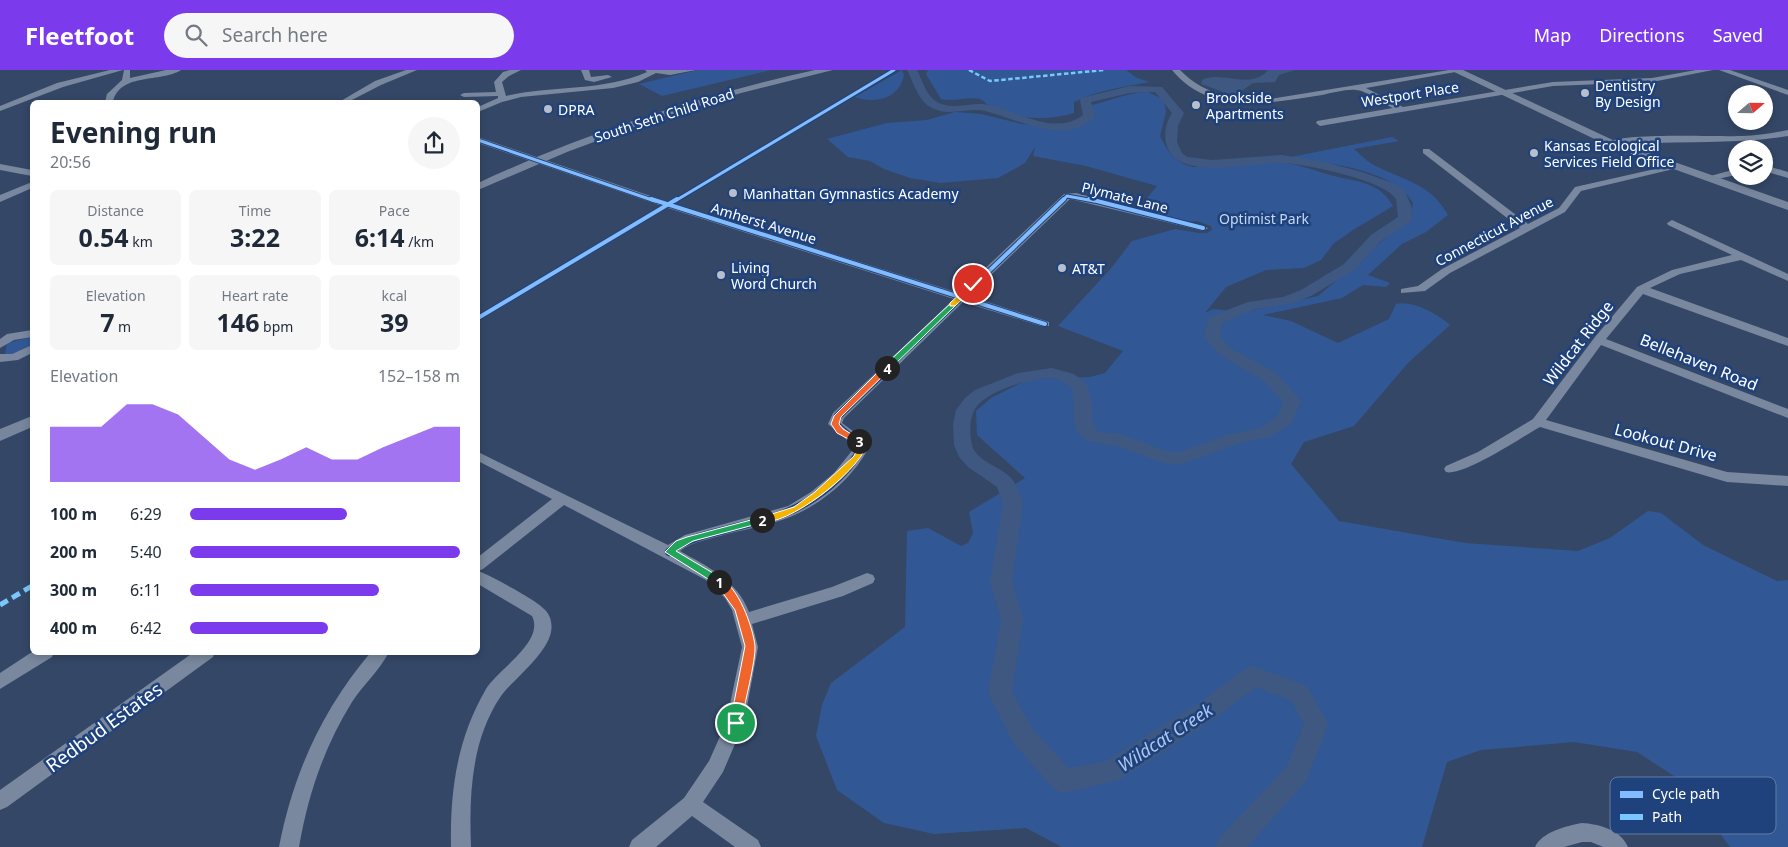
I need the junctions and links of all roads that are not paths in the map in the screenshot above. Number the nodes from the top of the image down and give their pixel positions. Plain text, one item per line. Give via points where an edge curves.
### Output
1 (119, 70) edge
2 (126, 70) edge
3 (178, 70) edge
4 (413, 70) edge
5 (517, 70) edge
6 (585, 70) edge
7 (643, 70) edge
8 (654, 70) edge
9 (692, 70) edge
10 (828, 70) edge
11 (1176, 70) edge
12 (1709, 70) edge
13 (1723, 70) edge
14 (1456, 71) edge
15 (126, 81) junction
16 (1358, 87) junction
17 (1504, 93) junction
18 (1788, 93) edge
19 (464, 95) dead end
20 (501, 96) junction
21 (109, 100) edge
22 (347, 100) edge
23 (0, 109) edge
24 (480, 109) edge
25 (1401, 109) junction
26 (1320, 123) dead end
27 (1788, 133) edge
28 (1772, 136) junction
29 (480, 141) edge
30 (1788, 142) edge
31 (1611, 143) junction
32 (1426, 151) dead end
33 (535, 160) junction
34 (554, 166) joint
35 (0, 167) edge
36 (1677, 167) junction
37 (1773, 171) edge
38 (30, 173) edge
39 (1728, 174) edge
40 (1788, 175) edge
41 (1708, 178) junction
42 (30, 186) edge
43 (480, 186) edge
44 (0, 199) edge
45 (1788, 206) edge
46 (1672, 223) dead end
47 (1203, 228) dead end
48 (1527, 228) junction
49 (1740, 257) junction
50 (1788, 278) edge
51 (1641, 289) junction
52 (1405, 291) dead end
53 (961, 296) junction
54 (1045, 324) dead end
55 (30, 334) edge
56 (1599, 340) junction
57 (1788, 342) edge
58 (0, 344) edge
59 (30, 350) edge
60 (0, 358) edge
61 (1788, 414) edge
62 (30, 422) edge
63 (1538, 422) junction
64 (0, 436) edge
65 (480, 457) edge
66 (1451, 469) dead end
67 (1788, 481) edge
68 (562, 499) junction
69 (669, 552) junction
70 (480, 563) edge
71 (480, 577) edge
72 (867, 579) dead end
73 (744, 620) junction
74 (41, 655) edge
75 (203, 655) edge
76 (378, 655) edge
77 (0, 682) edge
78 (0, 801) edge
79 (691, 804) junction
80 (289, 847) edge
81 (461, 847) edge
82 (638, 847) edge
83 (751, 847) edge
84 (1545, 847) edge
85 (1618, 847) edge

1 - 23 street via 60,85
2 - 15 street
3 - 15 street
4 - 22 street via 378,83
5 - 20 street via 498,82
6 - 7 street via 588,78 594,80
8 - 9 street via 680,73
8 - 20 street via 637,79 598,88
10 - 33 main road, South Seth Child Road via 688,104
11 - 16 street via 1196,90 1232,100 1270,101
12 - 17 street, Westport Place via 1652,80 1569,82
13 - 18 street
14 - 16 street
14 - 17 main road
15 - 21 street
16 - 25 street
17 - 25 street, Westport Place
17 - 31 main road
19 - 20 street
20 - 24 street
25 - 26 street, Westport Place
27 - 28 street
28 - 30 street
28 - 31 street
29 - 33 street, Amherst Avenue
31 - 36 main road
32 - 48 street
33 - 34 street, Amherst Avenue
33 - 43 main road, South Seth Child Road
34 - 53 street, Amherst Avenue
35 - 38 street
36 - 41 main road
36 - 48 street, Connecticut Avenue via 1578,189 1569,204
37 - 40 street
39 - 41 street
41 - 45 main road
42 - 44 street
46 - 49 street
47 - 53 street, Plymate Lane via 1067,196
48 - 52 street, Connecticut Avenue via 1446,271 1421,290
49 - 50 street
49 - 51 street, Wildcat Ridge via 1660,278
51 - 56 street, Wildcat Ridge
51 - 57 street
53 - 54 street, Amherst Avenue
53 - 69 street via 838,416 835,424 840,431 859,441 862,447 858,457 818,494 797,509 690,539
55 - 58 street via 11,337
56 - 61 street, Bellehaven Road
56 - 63 street, Wildcat Ridge
59 - 60 street
62 - 64 main road
63 - 66 street, Wildcat Ridge via 1483,455
63 - 67 street, Lookout Drive via 1727,477
65 - 68 street
68 - 69 street
68 - 70 street
69 - 73 street via 722,583
71 - 81 street via 538,612 543,618 544,628 536,646 495,690 477,723 462,769
72 - 73 street via 837,592
73 - 79 street via 750,646 736,723 716,766
74 - 77 street
75 - 78 street, Redbud Estates
76 - 80 street via 363,672 327,727 302,786
79 - 82 street
79 - 83 street
84 - 85 street via 1578,832 1595,834

